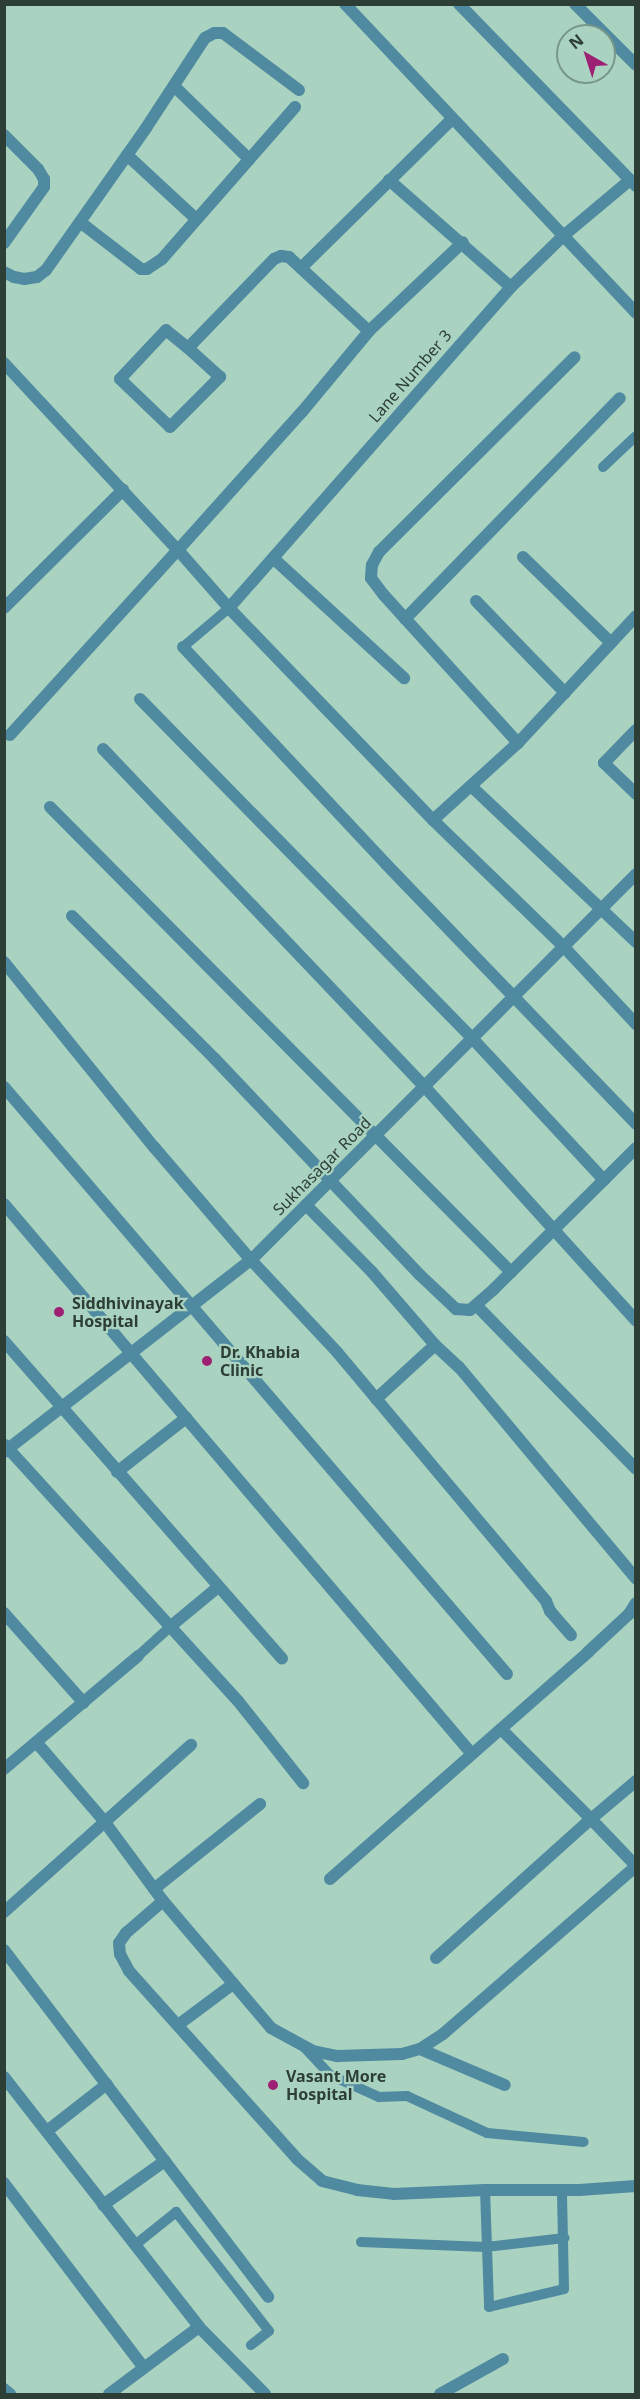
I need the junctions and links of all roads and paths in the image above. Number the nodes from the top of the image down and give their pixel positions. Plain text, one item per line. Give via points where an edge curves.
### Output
1 (345, 4) edge
2 (459, 4) edge
3 (575, 4) edge
4 (636, 65) edge
5 (174, 86) junction
6 (299, 90) dead end
7 (295, 107) dead end
8 (452, 119) junction
9 (4, 135) edge
10 (127, 155) junction
11 (249, 159) junction
12 (389, 180) junction
13 (633, 183) edge
14 (196, 219) junction
15 (80, 222) junction
16 (562, 237) junction
17 (463, 242) junction
18 (4, 243) edge
19 (301, 268) junction
20 (4, 272) edge
21 (511, 287) junction
22 (636, 314) edge
23 (369, 331) junction
24 (188, 348) junction
25 (575, 357) dead end
26 (4, 363) edge
27 (620, 399) dead end
28 (636, 436) edge
29 (603, 467) dead end
30 (123, 490) junction
31 (178, 550) junction
32 (523, 556) dead end
33 (273, 558) junction
34 (476, 600) dead end
35 (4, 608) edge
36 (229, 608) junction
37 (636, 615) edge
38 (405, 619) junction
39 (610, 643) junction
40 (183, 647) joint
41 (404, 678) dead end
42 (565, 693) junction
43 (140, 699) dead end
44 (636, 730) edge
45 (10, 735) dead end
46 (518, 743) junction
47 (102, 749) dead end
48 (471, 786) junction
49 (636, 794) edge
50 (50, 807) dead end
51 (434, 820) junction
52 (636, 874) edge
53 (602, 908) junction
54 (72, 916) dead end
55 (636, 942) edge
56 (563, 946) junction
57 (4, 962) edge
58 (512, 997) junction
59 (636, 1024) edge
60 (472, 1038) junction
61 (424, 1086) junction
62 (4, 1087) edge
63 (636, 1124) edge
64 (376, 1136) junction
65 (633, 1156) edge
66 (330, 1180) junction
67 (604, 1180) junction
68 (4, 1204) edge
69 (306, 1205) junction
70 (554, 1230) junction
71 (251, 1260) junction
72 (511, 1272) junction
73 (476, 1305) junction
74 (190, 1307) junction
75 (636, 1321) edge
76 (4, 1341) edge
77 (435, 1345) junction
78 (131, 1353) junction
79 (376, 1399) junction
80 (61, 1408) junction
81 (186, 1418) junction
82 (6, 1448) edge
83 (636, 1469) edge
84 (117, 1472) junction
85 (636, 1579) edge
86 (218, 1587) junction
87 (636, 1603) edge
88 (4, 1613) edge
89 (171, 1626) junction
90 (571, 1635) dead end
91 (138, 1656) joint
92 (282, 1659) dead end
93 (507, 1674) dead end
94 (84, 1703) junction
95 (501, 1729) junction
96 (37, 1743) junction
97 (191, 1745) dead end
98 (472, 1754) junction
99 (4, 1769) edge
100 (636, 1781) edge
101 (303, 1783) dead end
102 (260, 1804) dead end
103 (591, 1819) junction
104 (104, 1821) junction
105 (636, 1866) edge
106 (330, 1880) dead end
107 (154, 1889) junction
108 (163, 1901) junction
109 (4, 1912) edge
110 (4, 1950) edge
111 (436, 1958) dead end
112 (233, 1984) junction
113 (178, 2025) junction
114 (305, 2047) junction
115 (420, 2049) junction
116 (4, 2077) edge
117 (107, 2084) junction
118 (505, 2085) dead end
119 (47, 2131) junction
120 (584, 2142) dead end
121 (165, 2161) junction
122 (4, 2183) edge
123 (636, 2186) edge
124 (485, 2190) junction
125 (562, 2191) junction
126 (103, 2205) junction
127 (564, 2238) junction
128 (361, 2242) dead end
129 (135, 2245) junction
130 (486, 2247) junction
131 (268, 2297) dead end
132 (199, 2326) junction
133 (251, 2345) dead end
134 (502, 2359) dead end
135 (143, 2367) junction
136 (4, 2390) edge
137 (10, 2394) edge
138 (109, 2394) edge
139 (265, 2394) edge
140 (440, 2394) edge

1 - 8 street
2 - 13 street
3 - 4 street
5 - 6 street via 205,38 223,33
5 - 10 street
5 - 11 street
7 - 11 street
8 - 12 street
8 - 16 street
9 - 18 street via 38,169 44,188
10 - 14 street
10 - 15 street
11 - 14 street
12 - 17 street
12 - 19 street
13 - 16 street, Lane Number 3
14 - 15 street via 162,259 147,269 141,269
15 - 20 street via 37,277 14,277
16 - 21 street, Lane Number 3
16 - 22 street
17 - 21 street
17 - 23 street
19 - 23 street
19 - 24 street via 289,257 274,259
21 - 33 street, Lane Number 3
23 - 31 street
24 - 24 street via 166,330 120,379 170,427 220,377
25 - 38 street via 379,552 371,578
26 - 30 street
27 - 38 street
28 - 29 lane
30 - 31 street
30 - 35 street
31 - 36 street
31 - 45 street
32 - 39 street
33 - 36 street, Lane Number 3
33 - 41 street
34 - 42 street
36 - 40 lane
36 - 51 street
37 - 39 street
38 - 46 street
39 - 42 street
40 - 58 street
42 - 46 street
43 - 60 street
44 - 49 street via 604,763
46 - 48 street
47 - 61 street
48 - 51 street
48 - 53 street
50 - 64 street
51 - 56 street
52 - 53 street, Sukhasagar Road
53 - 55 street
53 - 56 street, Sukhasagar Road
54 - 66 street
56 - 58 street, Sukhasagar Road
56 - 59 street
57 - 71 street
58 - 60 street, Sukhasagar Road
58 - 63 street
60 - 61 street, Sukhasagar Road
60 - 67 street
61 - 64 street, Sukhasagar Road
61 - 70 street
62 - 74 street
64 - 66 street, Sukhasagar Road
64 - 72 street
65 - 67 street
66 - 69 street, Sukhasagar Road
66 - 73 street via 456,1309 470,1310
67 - 70 street
68 - 78 street
69 - 71 street, Sukhasagar Road
69 - 77 street via 372,1272
70 - 72 street
70 - 75 street
71 - 74 street, Sukhasagar Road
71 - 79 street
72 - 73 street
73 - 83 street
74 - 78 street, Sukhasagar Road
74 - 93 street
76 - 80 street
77 - 79 street
77 - 85 street via 459,1367
78 - 80 street, Sukhasagar Road
78 - 81 street
79 - 90 street
80 - 82 street, Sukhasagar Road
80 - 84 street
81 - 84 street
81 - 98 street
82 - 89 street
84 - 86 street
86 - 89 street
86 - 92 street
87 - 95 street via 629,1614
88 - 94 street
89 - 91 lane
89 - 101 street via 238,1701
91 - 94 street
94 - 96 street
95 - 98 street
95 - 103 street
96 - 99 street
96 - 104 street
97 - 104 street
98 - 106 street
100 - 103 street
102 - 107 street
103 - 105 street
103 - 111 street
104 - 107 street
104 - 109 street
105 - 115 street via 443,2034
107 - 108 street
108 - 112 street
108 - 113 street via 126,1933 120,1943 120,1954 129,1971
110 - 117 street
112 - 113 street
112 - 114 street via 271,2028
113 - 124 street via 321,2181 394,2194
114 - 115 street via 337,2056 402,2054
114 - 120 lane via 330,2075 380,2097 407,2096 487,2133
115 - 118 street
116 - 119 street
117 - 119 street
117 - 121 street
119 - 126 street
121 - 126 street
121 - 131 street
122 - 135 street
123 - 125 street
124 - 125 street
124 - 130 lane
125 - 127 lane
126 - 129 street
127 - 130 lane
127 - 130 lane via 564,2289 489,2307
128 - 130 lane
129 - 132 street
129 - 133 lane via 176,2212 269,2331
132 - 135 street
132 - 139 street
134 - 140 street
135 - 138 street
136 - 137 street

